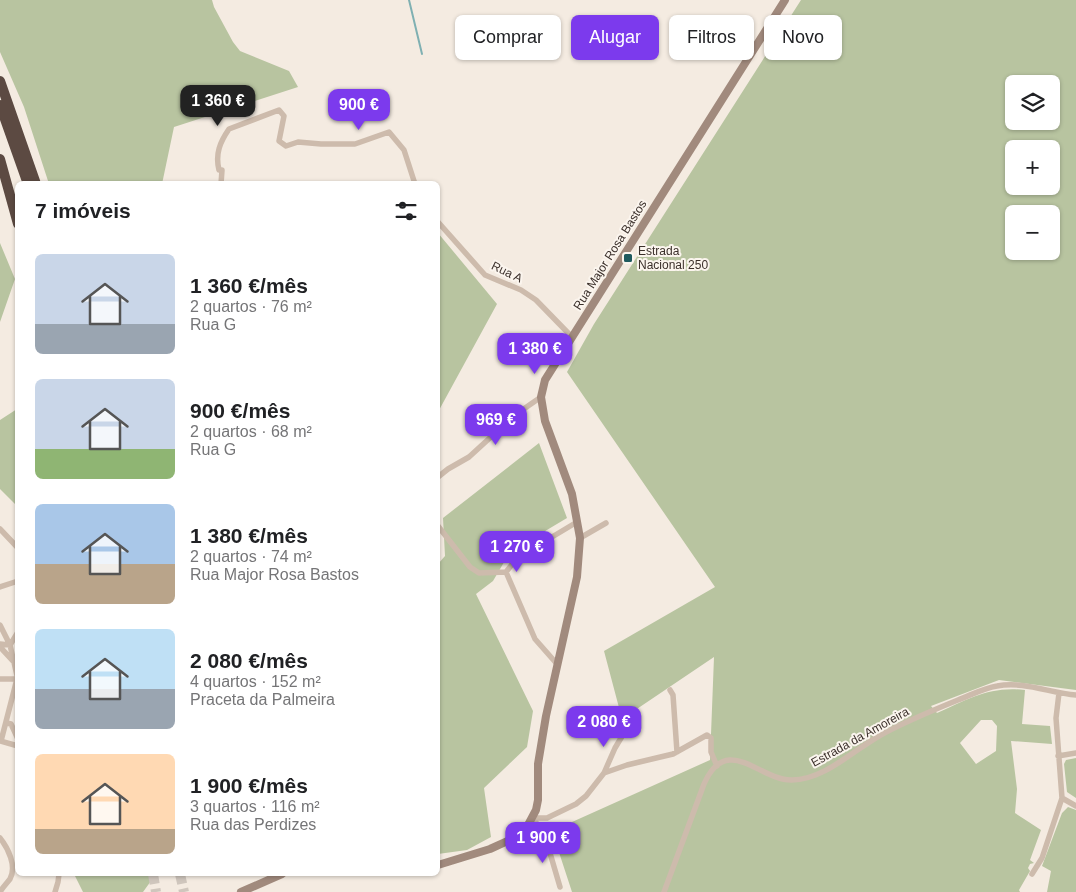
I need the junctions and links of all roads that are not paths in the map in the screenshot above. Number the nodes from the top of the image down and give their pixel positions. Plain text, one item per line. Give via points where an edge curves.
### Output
1 (785, 0) edge
2 (0, 81) edge
3 (0, 104) edge
4 (0, 159) edge
5 (27, 181) edge
6 (35, 181) edge
7 (221, 181) edge
8 (414, 181) edge
9 (15, 213) edge
10 (440, 224) edge
11 (572, 337) junction
12 (541, 397) junction
13 (440, 475) edge
14 (577, 522) junction
15 (606, 523) dead end
16 (0, 529) edge
17 (440, 529) edge
18 (580, 538) junction
19 (15, 545) edge
20 (506, 572) junction
21 (15, 583) edge
22 (0, 587) edge
23 (0, 624) edge
24 (15, 637) edge
25 (0, 645) edge
26 (10, 645) junction
27 (15, 663) joint
28 (557, 664) junction
29 (15, 679) edge
30 (0, 680) edge
31 (15, 688) edge
32 (670, 690) dead end
33 (1060, 693) junction
34 (1076, 695) edge
35 (7, 723) junction
36 (15, 733) edge
37 (624, 733) dead end
38 (0, 741) edge
39 (15, 745) edge
40 (677, 752) junction
41 (1076, 753) edge
42 (1058, 756) junction
43 (717, 766) junction
44 (604, 773) junction
45 (1062, 798) junction
46 (1076, 806) edge
47 (533, 818) junction
48 (0, 838) edge
49 (440, 864) edge
50 (1032, 874) dead end
51 (59, 876) edge
52 (277, 876) edge
53 (560, 887) dead end
54 (0, 892) edge
55 (55, 892) edge
56 (241, 892) edge
57 (664, 892) edge

1 - 11 main road, Rua Major Rosa Bastos
2 - 6 highway
3 - 5 highway
4 - 9 highway
7 - 8 street via 222,170 218,170 216,161 228,129 279,110 284,116 279,141 286,146 298,142 355,144 389,132 404,150
10 - 11 street, Rua A via 485,274 536,300
11 - 12 main road, Rua Major Rosa Bastos via 545,380
12 - 13 street via 515,415 468,457
12 - 14 main road, Rua Major Rosa Bastos via 545,421 572,494
14 - 18 main road, Rua Major Rosa Bastos
14 - 20 street via 517,558
15 - 18 street
16 - 19 street
17 - 20 street via 470,567 479,573
18 - 28 main road, Rua Major Rosa Bastos via 577,577
20 - 28 street via 535,639
21 - 22 street
23 - 26 street
24 - 26 street
25 - 26 street
25 - 27 street
26 - 27 street
28 - 47 main road, Rua Major Rosa Bastos via 538,764 538,800
29 - 30 street
31 - 35 street
32 - 40 street
33 - 34 street, Estrada da Amoreira
33 - 42 street via 1056,712
33 - 43 street, Estrada da Amoreira via 1016,685 988,688 924,714 878,737 845,760 798,780 779,778 741,761 728,761
35 - 36 street
35 - 38 street
37 - 44 street
38 - 39 street
40 - 43 street via 708,735
40 - 44 street
41 - 42 street
42 - 45 street
43 - 57 street via 704,784
44 - 47 street via 576,804 547,818
45 - 46 street
45 - 50 street via 1042,858
47 - 49 main road via 525,829 501,845
47 - 53 street via 544,836
48 - 54 street via 13,868 11,877
51 - 55 street
52 - 56 main road

